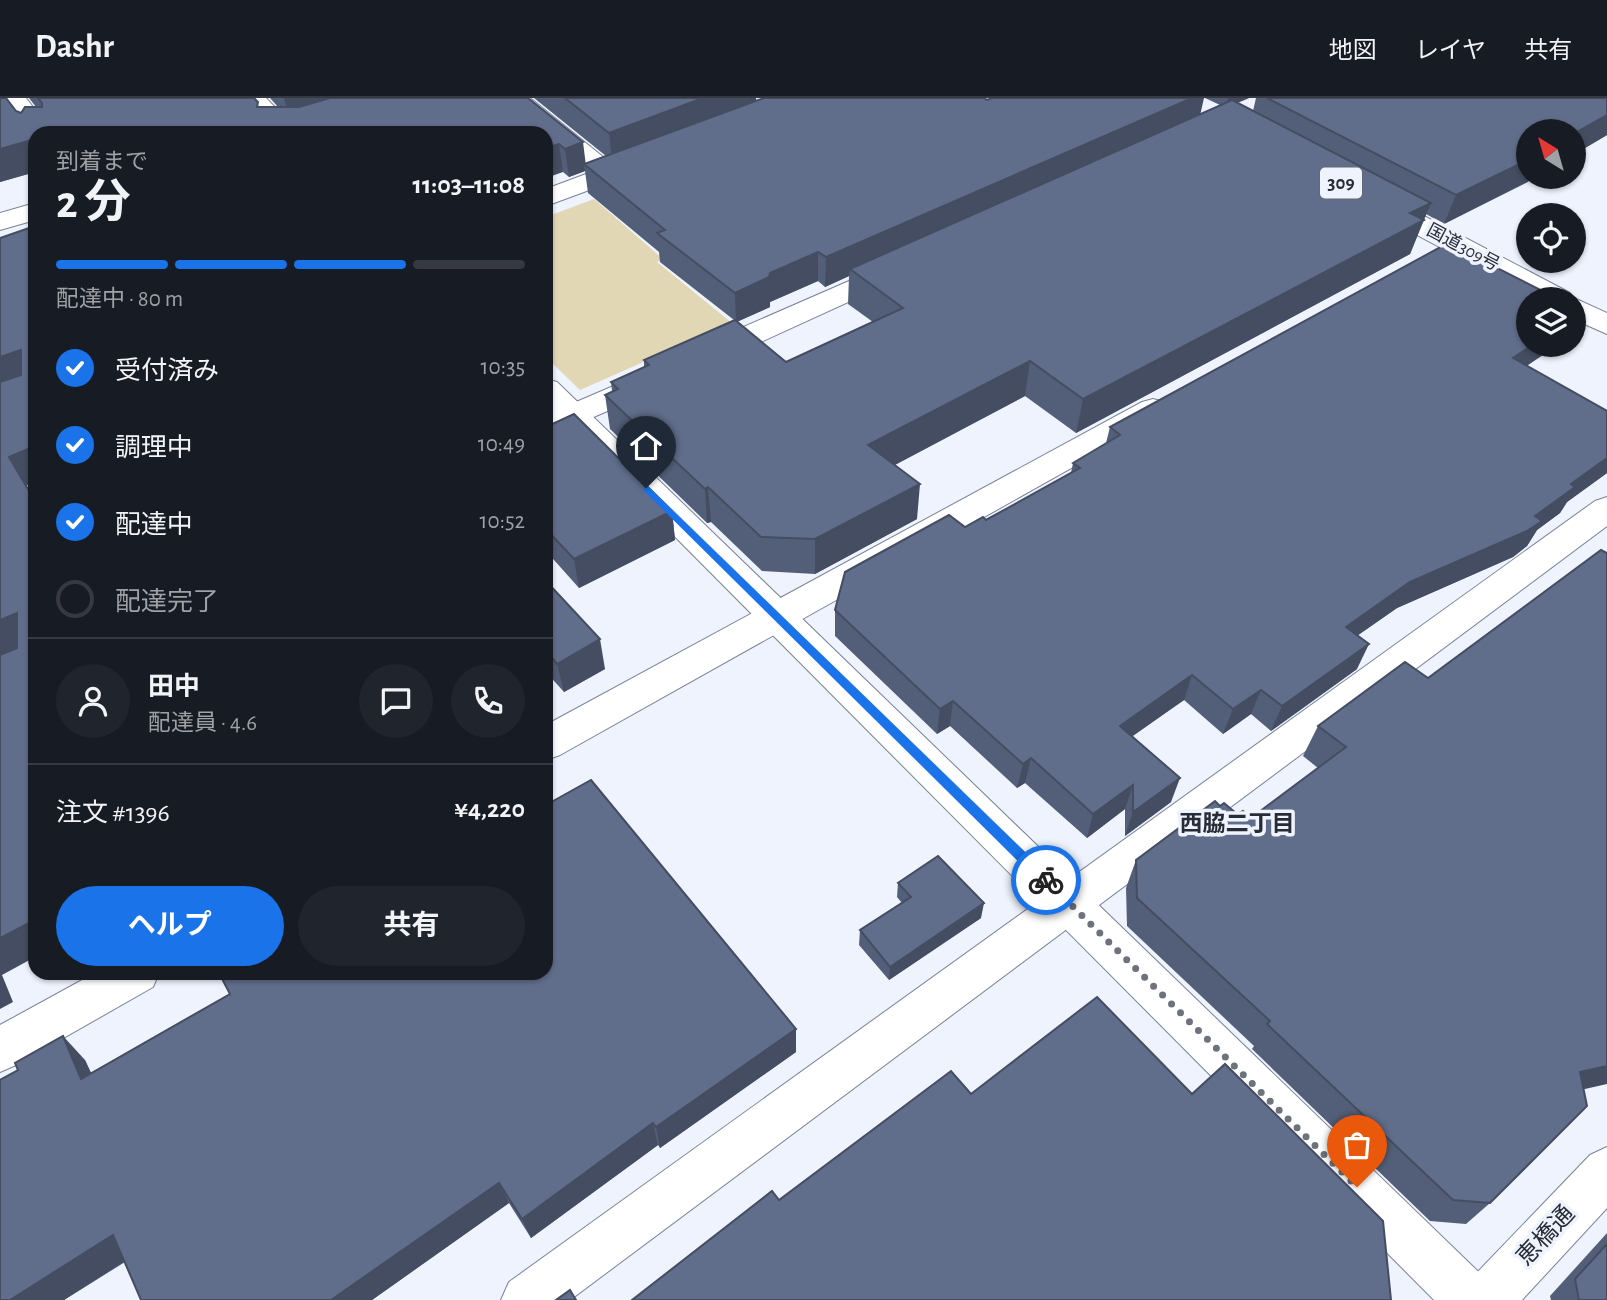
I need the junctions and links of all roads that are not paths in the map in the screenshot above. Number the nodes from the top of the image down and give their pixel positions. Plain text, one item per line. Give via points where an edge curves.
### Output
1 (13, 98) edge
2 (252, 98) edge
3 (515, 98) edge
4 (35, 126) edge
5 (286, 126) edge
6 (550, 126) edge
7 (553, 128) edge
8 (659, 155) edge
9 (610, 173) junction
10 (1359, 192) edge
11 (553, 195) edge
12 (28, 213) edge
13 (0, 222) edge
14 (1456, 244) junction
15 (924, 257) edge
16 (1420, 264) edge
17 (1537, 287) edge
18 (1586, 314) edge
19 (1607, 324) edge
20 (1177, 396) edge
21 (559, 421) edge
22 (1607, 509) edge
23 (777, 614) junction
24 (553, 740) edge
25 (1071, 904) junction
26 (125, 980) edge
27 (0, 1050) edge
28 (1607, 1172) edge
29 (527, 1300) edge
30 (1471, 1300) edge
31 (1486, 1300) edge

1 - 4 main road
2 - 5 main road
3 - 6 main road
7 - 9 main road
8 - 9 main road
9 - 11 main road
10 - 14 main road, 国道309号 / 309
12 - 13 main road
14 - 16 main road
14 - 17 main road, 国道309号 / 309
15 - 21 main road
18 - 19 main road
20 - 23 main road
21 - 23 main road
22 - 25 main road
23 - 24 main road
23 - 25 main road
25 - 29 main road
25 - 30 main road
26 - 27 main road
28 - 31 main road, 恵橋通

